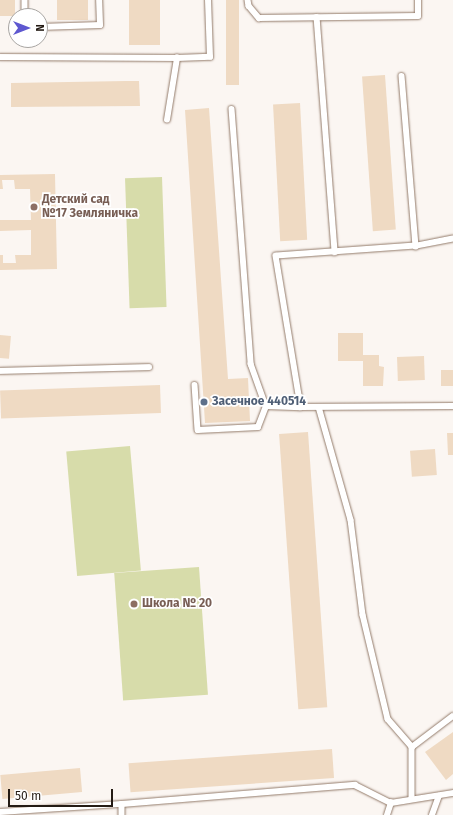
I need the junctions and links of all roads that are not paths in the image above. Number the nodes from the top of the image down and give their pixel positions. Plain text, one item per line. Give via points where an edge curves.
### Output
1 (99, 0) edge
2 (208, 0) edge
3 (248, 0) edge
4 (418, 0) edge
5 (317, 17) junction
6 (48, 27) edge
7 (0, 57) edge
8 (177, 58) junction
9 (402, 76) dead end
10 (232, 109) dead end
11 (167, 120) dead end
12 (453, 239) edge
13 (416, 246) junction
14 (335, 252) junction
15 (149, 366) dead end
16 (0, 371) edge
17 (195, 385) dead end
18 (266, 406) junction
19 (453, 406) edge
20 (301, 407) junction
21 (319, 407) junction
22 (453, 716) edge
23 (412, 747) junction
24 (453, 793) edge
25 (439, 796) junction
26 (412, 798) junction
27 (391, 803) junction
28 (122, 804) junction
29 (0, 812) edge
30 (18, 813) edge
31 (122, 815) edge
32 (387, 815) edge
33 (432, 815) edge

1 - 6 lane via 100,25
2 - 8 lane via 210,57
3 - 5 lane via 249,6 259,18
4 - 5 lane via 418,16
5 - 14 lane
7 - 8 lane
8 - 11 lane
9 - 13 lane
10 - 18 lane via 251,364
12 - 13 lane
13 - 14 lane
14 - 20 lane via 276,256
15 - 16 lane
17 - 18 lane via 198,430 258,427
18 - 20 lane
19 - 21 lane
20 - 21 lane
21 - 23 lane via 351,520 363,615 388,720
22 - 23 lane
23 - 26 lane
24 - 25 lane
25 - 26 lane
25 - 33 lane
26 - 27 lane
27 - 28 lane via 355,785
27 - 32 lane
28 - 30 lane
28 - 31 lane
29 - 30 lane

